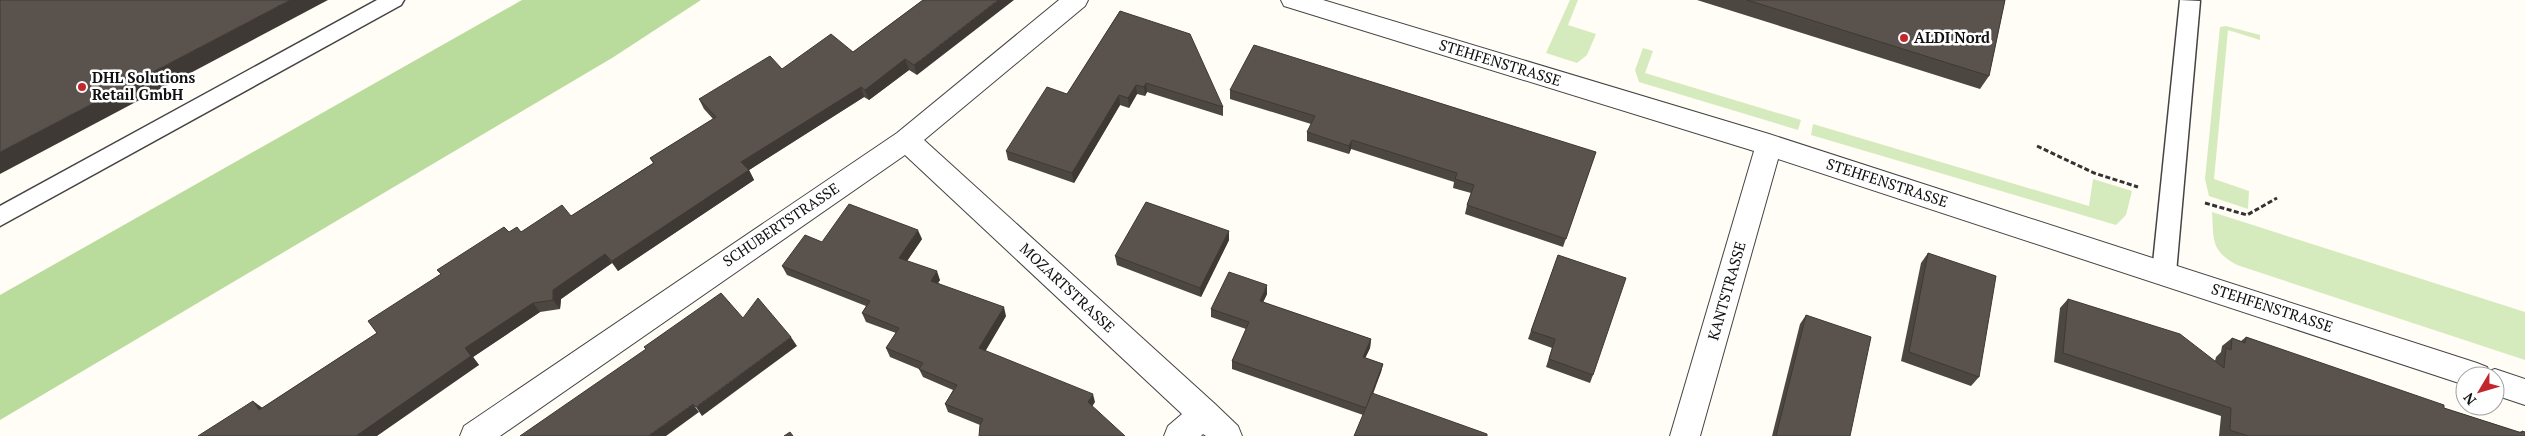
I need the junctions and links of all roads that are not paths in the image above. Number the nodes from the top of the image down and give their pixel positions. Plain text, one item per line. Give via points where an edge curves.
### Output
1 (394, 0) edge
2 (1076, 0) edge
3 (1293, 0) edge
4 (2190, 1) edge
5 (906, 140) junction
6 (1769, 145) junction
7 (0, 218) edge
8 (2164, 273) junction
9 (2455, 369) edge
10 (2505, 385) edge
11 (2525, 392) edge
12 (1204, 414) junction
13 (475, 436) edge
14 (1179, 436) edge
15 (1227, 436) edge
16 (1685, 436) edge

1 - 7 lane
2 - 5 street, SCHUBERTSTRASSE
3 - 6 street, STEHFENSTRASSE
4 - 8 lane
5 - 12 street, MOZARTSTRASSE
5 - 13 street, SCHUBERTSTRASSE
6 - 8 street, STEHFENSTRASSE
6 - 16 street, KANTSTRASSE
8 - 9 street, STEHFENSTRASSE
10 - 11 street
12 - 14 street
12 - 15 street, MOZARTSTRASSE

